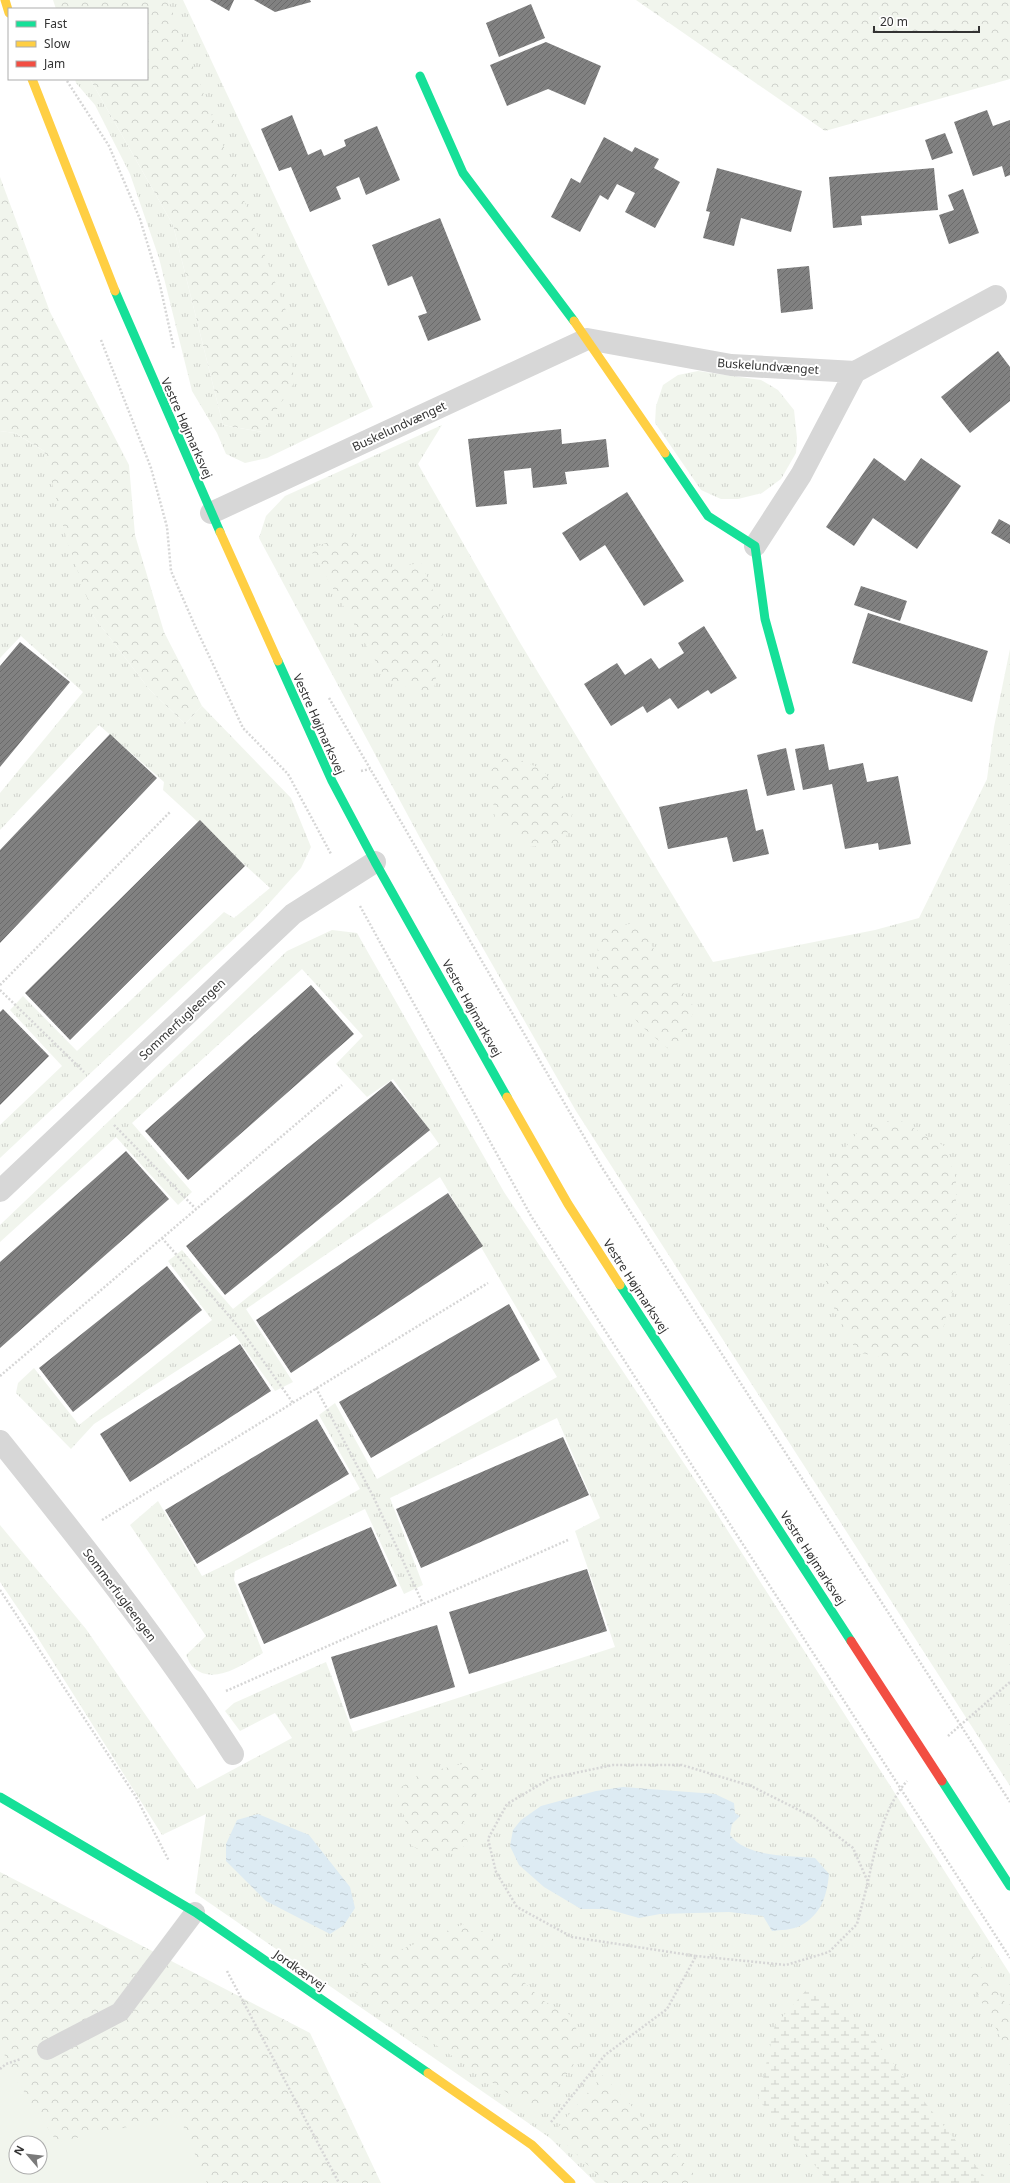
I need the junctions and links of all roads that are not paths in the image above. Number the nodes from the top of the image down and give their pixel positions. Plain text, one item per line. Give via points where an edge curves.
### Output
1 (5, 0) edge
2 (8, 10) edge
3 (420, 76) dead end
4 (32, 80) edge
5 (996, 296) dead end
6 (587, 339) junction
7 (855, 372) junction
8 (211, 513) junction
9 (755, 546) junction
10 (790, 710) dead end
11 (375, 862) junction
12 (0, 1191) edge
13 (0, 1441) edge
14 (233, 1754) dead end
15 (0, 1797) edge
16 (1010, 1886) edge
17 (196, 1912) junction
18 (47, 2050) dead end
19 (571, 2183) edge

1 - 2 street
3 - 6 street via 463,173
4 - 8 street, Vestre Højmarksvej via 117,297
5 - 7 street
6 - 7 street, Buskelundvænget via 731,365
6 - 8 street, Buskelundvænget
6 - 9 street via 708,516
7 - 9 street via 801,475
8 - 11 street, Vestre Højmarksvej via 332,781
9 - 10 street via 765,619
11 - 12 street, Sommerfugleengen via 293,914
11 - 16 street, Vestre Højmarksvej via 568,1204
13 - 14 street, Sommerfugleengen via 76,1536 200,1702
15 - 17 street, Jordkærvej
17 - 18 lane via 120,2012
17 - 19 street, Jordkærvej via 532,2145

